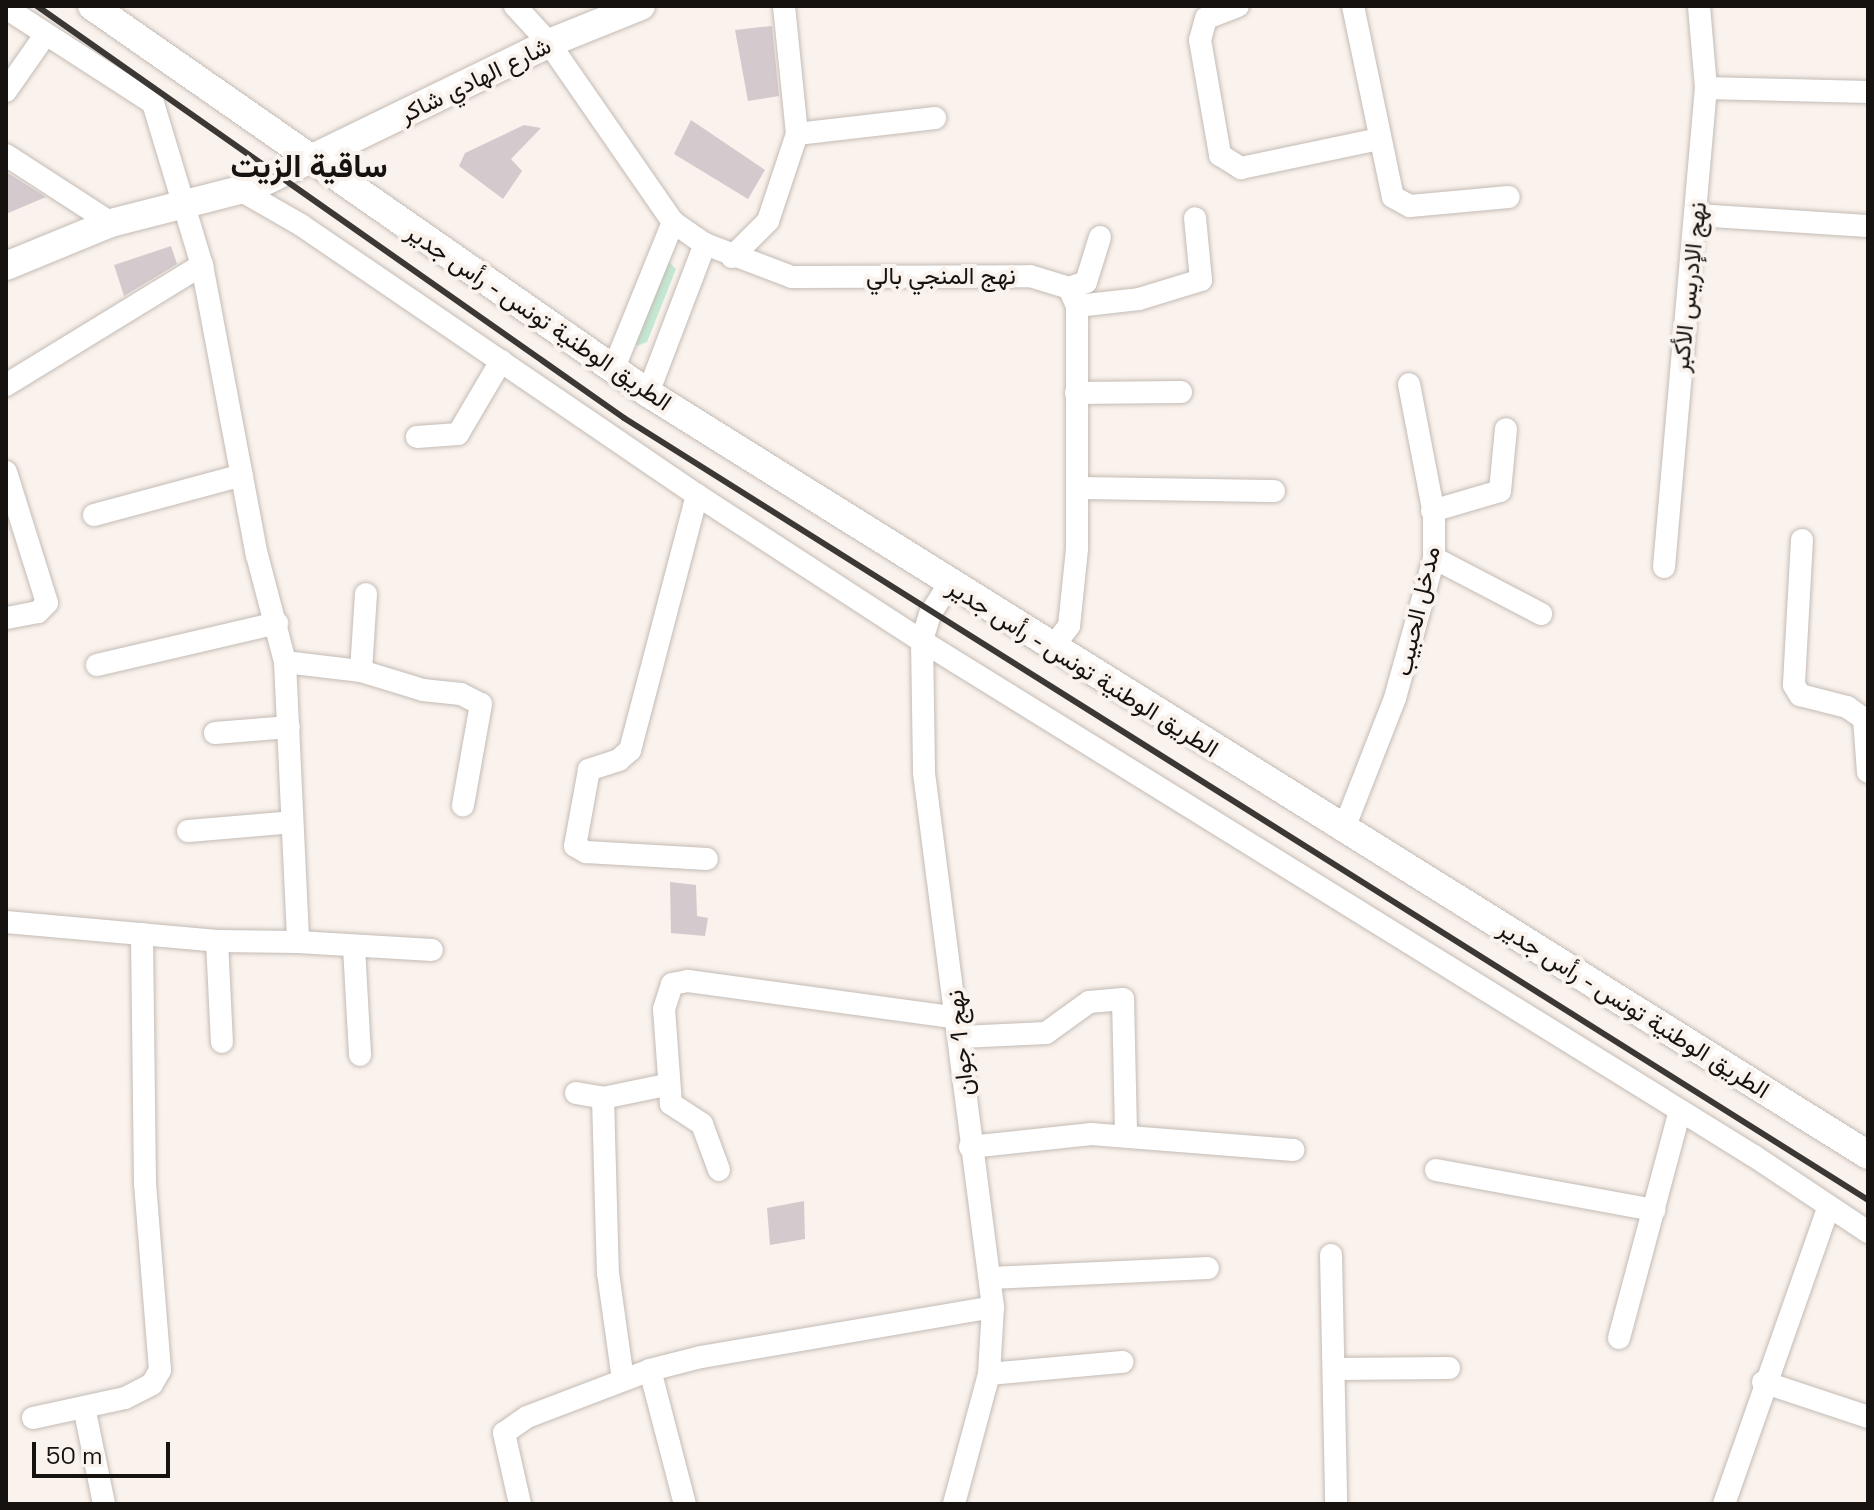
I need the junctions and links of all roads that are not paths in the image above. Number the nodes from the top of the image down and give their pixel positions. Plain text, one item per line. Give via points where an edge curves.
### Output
1 (92, 6) edge
2 (515, 6) edge
3 (641, 6) edge
4 (784, 6) edge
5 (1238, 6) edge
6 (1353, 6) edge
7 (1699, 6) edge
8 (6, 8) edge
9 (45, 35) junction
10 (549, 43) junction
11 (1706, 88) junction
12 (6, 91) edge
13 (1868, 92) edge
14 (935, 118) dead end
15 (797, 134) junction
16 (1379, 139) junction
17 (6, 155) edge
18 (311, 161) junction
19 (240, 190) junction
20 (1509, 197) dead end
21 (187, 205) junction
22 (1696, 215) junction
23 (1195, 218) dead end
24 (673, 222) junction
25 (111, 223) junction
26 (1868, 226) edge
27 (1100, 237) dead end
28 (705, 244) junction
29 (732, 257) junction
30 (202, 265) junction
31 (6, 266) edge
32 (1073, 297) junction
33 (501, 361) junction
34 (613, 370) junction
35 (1409, 384) dead end
36 (6, 385) edge
37 (1181, 392) dead end
38 (648, 393) junction
39 (1076, 393) junction
40 (1506, 429) dead end
41 (417, 437) dead end
42 (6, 472) edge
43 (242, 475) junction
44 (1078, 488) junction
45 (1274, 491) dead end
46 (697, 495) junction
47 (1432, 511) junction
48 (94, 515) dead end
49 (1802, 540) dead end
50 (1434, 558) junction
51 (1664, 567) dead end
52 (949, 584) junction
53 (366, 594) dead end
54 (1541, 614) dead end
55 (6, 618) edge
56 (277, 623) junction
57 (922, 641) junction
58 (1051, 649) junction
59 (285, 662) junction
60 (97, 665) dead end
61 (361, 671) junction
62 (289, 727) junction
63 (215, 733) dead end
64 (1868, 772) edge
65 (463, 805) dead end
66 (292, 822) junction
67 (188, 831) dead end
68 (1343, 831) junction
69 (707, 859) dead end
70 (6, 922) edge
71 (142, 934) junction
72 (217, 941) junction
73 (298, 942) junction
74 (354, 947) junction
75 (432, 950) dead end
76 (960, 1028) junction
77 (222, 1042) dead end
78 (360, 1055) dead end
79 (666, 1085) junction
80 (576, 1093) dead end
81 (603, 1098) junction
82 (1680, 1111) junction
83 (1126, 1135) junction
84 (1868, 1146) edge
85 (970, 1147) junction
86 (1293, 1150) dead end
87 (1868, 1155) edge
88 (719, 1170) dead end
89 (1436, 1170) dead end
90 (1828, 1209) junction
91 (1654, 1210) junction
92 (1868, 1232) edge
93 (1331, 1255) dead end
94 (1208, 1268) dead end
95 (990, 1278) junction
96 (993, 1307) junction
97 (1619, 1338) dead end
98 (1122, 1362) dead end
99 (1449, 1368) dead end
100 (1335, 1369) junction
101 (650, 1370) junction
102 (989, 1374) junction
103 (623, 1380) junction
104 (1763, 1382) junction
105 (84, 1407) junction
106 (1868, 1417) edge
107 (33, 1418) dead end
108 (104, 1504) edge
109 (520, 1504) edge
110 (685, 1504) edge
111 (954, 1504) edge
112 (1336, 1504) edge
113 (1724, 1504) edge

1 - 18 main road, الطريق الوطنية تونس - رأس جدير
2 - 10 street, نهج المنجي بالي
3 - 10 main road, شارع الهادي شاكر
4 - 15 street
5 - 16 street via 1206,18 1200,40 1220,155 1241,168
6 - 16 street
7 - 11 street, نهج الإدريس الأكبر
8 - 9 street
9 - 12 street
9 - 21 street via 153,103
10 - 18 main road, شارع الهادي شاكر
10 - 24 street, نهج المنجي بالي
11 - 13 street
11 - 22 street, نهج الإدريس الأكبر
14 - 15 street
15 - 29 street via 768,221
16 - 20 street via 1393,197 1410,206
17 - 25 street
18 - 19 main road, شارع الهادي شاكر
18 - 34 main road, الطريق الوطنية تونس - رأس جدير
19 - 21 main road, شارع الهادي شاكر
19 - 33 street via 301,225
21 - 25 main road, شارع الهادي شاكر
21 - 30 street
22 - 26 street
22 - 51 street, نهج الإدريس الأكبر
23 - 32 street via 1201,280 1139,299
24 - 28 street, نهج المنجي بالي
24 - 34 street
25 - 31 main road, شارع الهادي شاكر
27 - 32 street via 1086,282
28 - 29 street, نهج المنجي بالي
28 - 38 street
29 - 32 street, نهج المنجي بالي via 792,277 1030,276
30 - 36 street
30 - 43 street
32 - 39 street
33 - 41 street via 458,434
33 - 46 street
34 - 38 main road, الطريق الوطنية تونس - رأس جدير
35 - 47 street, مدخل الحبيب
37 - 39 street
38 - 52 main road, الطريق الوطنية تونس - رأس جدير
39 - 44 street
40 - 47 street via 1500,491
42 - 55 street via 47,603 38,612
43 - 48 street
43 - 56 street
44 - 45 street
44 - 58 street via 1072,613
46 - 57 street
46 - 69 street via 630,750 619,760 589,770 575,846 586,852
47 - 50 street, مدخل الحبيب
49 - 64 street via 1794,685 1800,695 1847,707 1864,719
50 - 54 street
50 - 68 street, مدخل الحبيب via 1395,698
52 - 57 street, نهج 1 جوان via 930,614
52 - 58 main road, الطريق الوطنية تونس - رأس جدير
53 - 61 street
56 - 59 street
56 - 60 street
57 - 76 street, نهج 1 جوان via 924,773
57 - 82 street
58 - 68 main road, الطريق الوطنية تونس - رأس جدير
59 - 61 street
59 - 62 street
61 - 65 street via 423,690 461,694 481,704
62 - 63 street
62 - 66 street
66 - 67 street
66 - 73 street
68 - 87 main road, الطريق الوطنية تونس - رأس جدير via 1467,902
70 - 71 street
71 - 72 street
71 - 105 street via 145,1183 161,1360 152,1384 125,1398
72 - 73 street
72 - 77 street
73 - 74 street
74 - 75 street
74 - 78 street
76 - 79 street via 688,981 672,984 664,1009
76 - 83 street via 1046,1033 1089,1002 1123,999
76 - 85 street, نهج 1 جوان
79 - 81 street
79 - 88 street via 671,1104 702,1124 712,1139
80 - 81 street
81 - 103 street via 608,1273
82 - 90 street
82 - 91 street
83 - 85 street
83 - 86 street
84 - 87 street
85 - 95 street, نهج 1 جوان
89 - 91 street
90 - 92 street
90 - 104 street
91 - 97 street
93 - 100 street
94 - 95 street
95 - 96 street, نهج 1 جوان
96 - 101 street
96 - 102 street, نهج 1 جوان
98 - 102 street
99 - 100 street
100 - 112 street
101 - 103 street
101 - 110 street
102 - 111 street, نهج 1 جوان
103 - 109 street via 508,1427 505,1440
104 - 106 street
104 - 113 street
105 - 107 street
105 - 108 street

